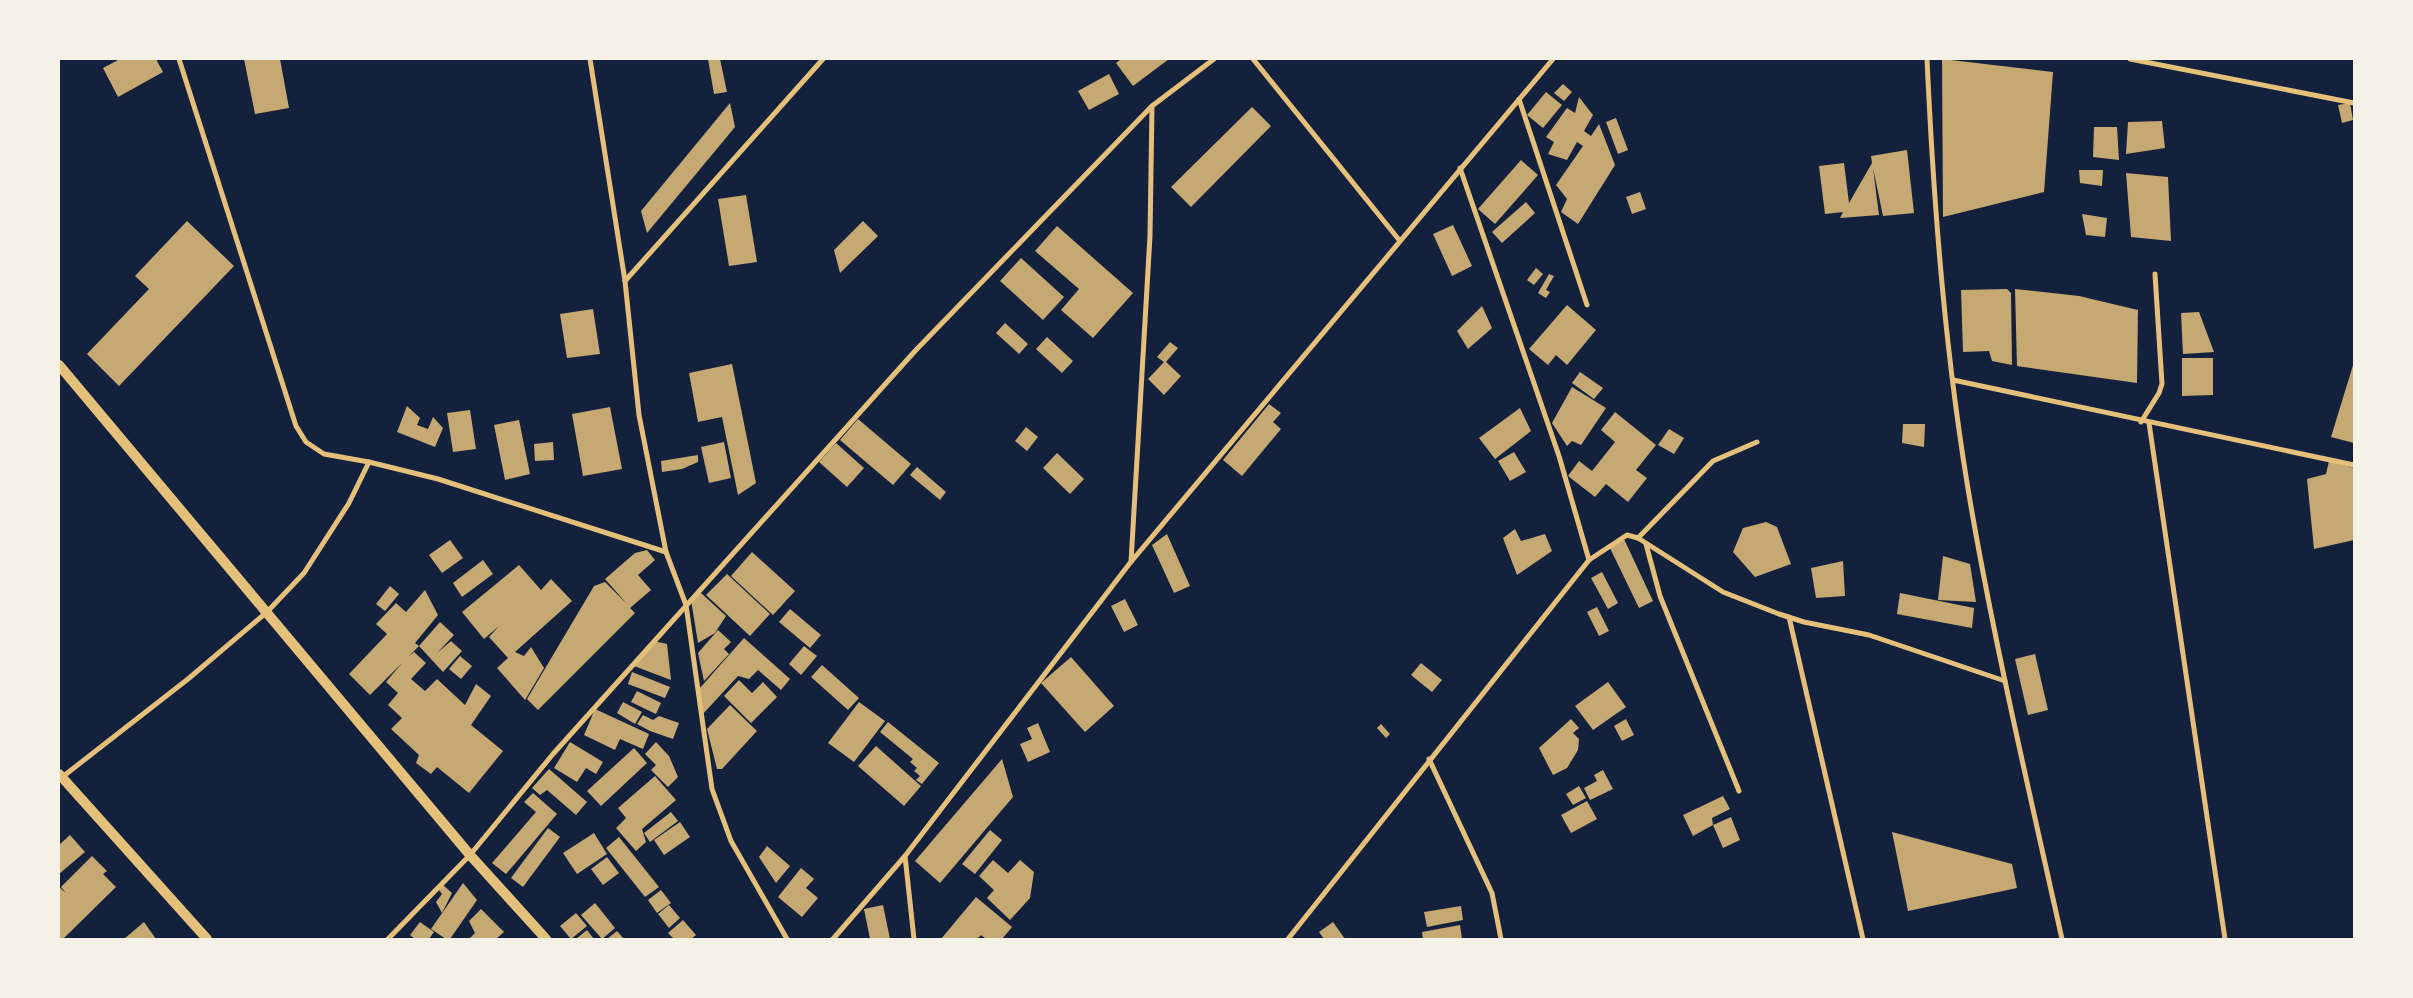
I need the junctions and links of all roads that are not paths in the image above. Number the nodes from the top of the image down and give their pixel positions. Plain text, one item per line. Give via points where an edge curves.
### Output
1 (179, 59) edge
2 (590, 59) edge
3 (823, 59) edge
4 (1214, 59) edge
5 (1253, 59) edge
6 (1553, 59) edge
7 (1927, 59) edge
8 (2130, 59) edge
9 (1519, 99) junction
10 (2354, 103) edge
11 (1152, 106) junction
12 (1460, 168) junction
13 (1400, 241) junction
14 (2155, 274) dead end
15 (625, 282) junction
16 (1587, 305) dead end
17 (59, 364) edge
18 (1953, 380) junction
19 (2141, 422) junction
20 (2149, 423) junction
21 (1756, 442) dead end
22 (370, 462) junction
23 (2354, 465) edge
24 (1638, 538) junction
25 (1646, 543) junction
26 (666, 552) junction
27 (1589, 560) junction
28 (1130, 563) junction
29 (686, 605) junction
30 (267, 612) junction
31 (1789, 617) junction
32 (2005, 681) junction
33 (1429, 759) junction
34 (60, 777) edge
35 (1739, 791) dead end
36 (470, 855) junction
37 (905, 856) junction
38 (207, 939) edge
39 (388, 939) edge
40 (546, 939) edge
41 (787, 939) edge
42 (833, 939) edge
43 (914, 939) edge
44 (1288, 939) edge
45 (1501, 939) edge
46 (1863, 939) edge
47 (2062, 939) edge
48 (2225, 939) edge

1 - 22 street via 296,426 306,442 324,454
2 - 15 street
3 - 15 street
4 - 11 street
5 - 13 street
6 - 9 street
7 - 18 street via 1933,192
8 - 10 street
9 - 12 street
9 - 16 street
11 - 28 street via 1150,236
11 - 29 street via 915,351
12 - 13 street
12 - 27 street via 1559,456
13 - 28 street
14 - 19 street via 2162,384
15 - 26 street via 639,415
17 - 30 main road
18 - 19 street
18 - 32 street via 1973,518
19 - 20 street
20 - 23 street
20 - 48 street
21 - 24 street via 1713,461
22 - 26 street via 438,479
22 - 30 street via 349,503 304,573
24 - 25 street
24 - 27 street via 1627,535
25 - 31 street via 1723,592
25 - 35 street via 1660,596
26 - 29 street
27 - 33 street
28 - 37 street
29 - 36 street via 553,754
29 - 41 street via 712,789 731,841
30 - 34 street via 188,679
30 - 36 main road
31 - 32 street via 1869,635
31 - 46 street
32 - 47 street
33 - 44 street
33 - 45 street via 1492,893
34 - 38 main road
36 - 39 street
36 - 40 main road
37 - 42 street
37 - 43 street

